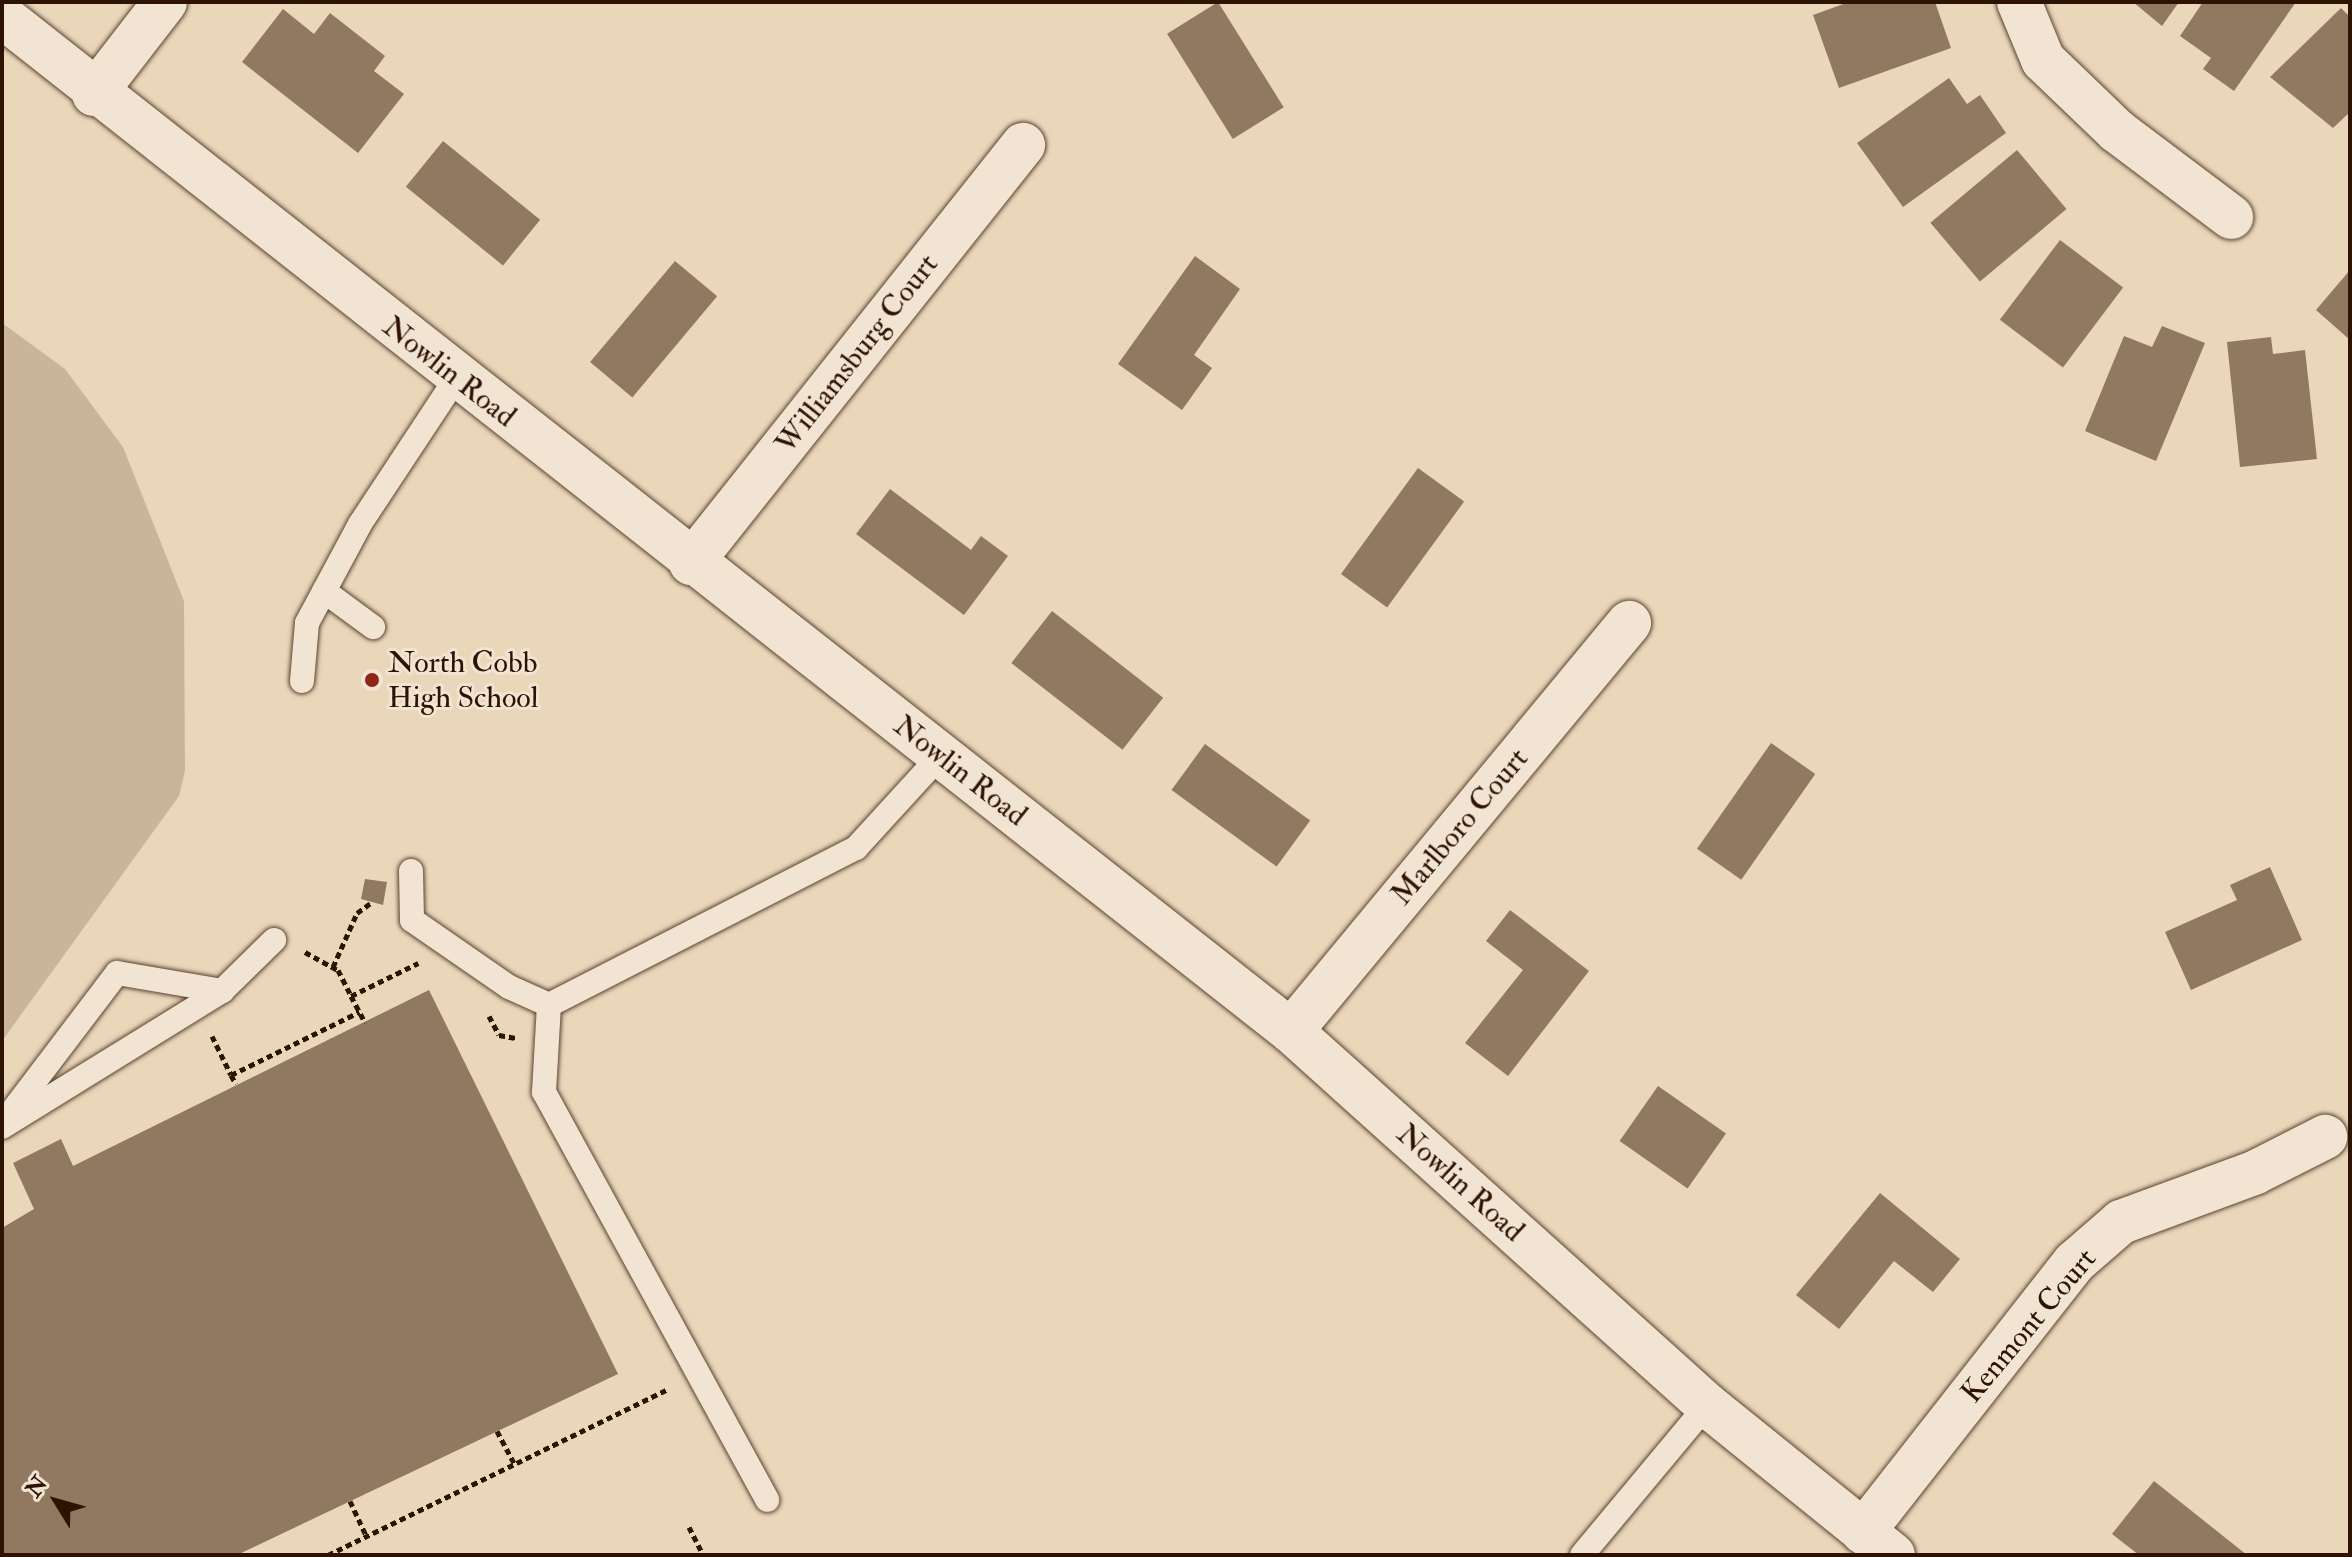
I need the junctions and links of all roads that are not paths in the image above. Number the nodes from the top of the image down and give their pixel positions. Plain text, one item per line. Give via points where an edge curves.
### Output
1 (165, 2) edge
2 (2019, 2) edge
3 (2, 16) edge
4 (94, 94) junction
5 (1023, 145) dead end
6 (2231, 217) dead end
7 (457, 377) junction
8 (691, 563) junction
9 (324, 591) junction
10 (1629, 623) dead end
11 (373, 627) dead end
12 (302, 681) dead end
13 (941, 755) junction
14 (411, 871) dead end
15 (274, 940) road end
16 (222, 991) junction
17 (549, 1005) junction
18 (1291, 1031) junction
19 (3, 1124) edge
20 (2325, 1137) dead end
21 (1707, 1405) junction
22 (767, 1500) dead end
23 (1878, 1543) edge
24 (1582, 1555) edge

1 - 4 street
2 - 6 street via 2043,60 2117,131
3 - 4 street, Nowlin Road
4 - 7 street, Nowlin Road
5 - 8 street, Williamsburg Court
7 - 8 street, Nowlin Road
7 - 9 lane
8 - 13 street, Nowlin Road
9 - 11 lane
9 - 12 lane via 307,623
10 - 18 street, Marlboro Court
13 - 17 lane via 856,848
13 - 18 street, Nowlin Road
14 - 17 lane via 412,920 509,987
15 - 16 lane
16 - 19 lane
16 - 19 lane via 117,973
17 - 22 lane via 544,1092
18 - 21 street, Nowlin Road
20 - 23 street, Kenmont Court via 2254,1173 2121,1222 2075,1262
21 - 23 street, Nowlin Road
21 - 24 lane

